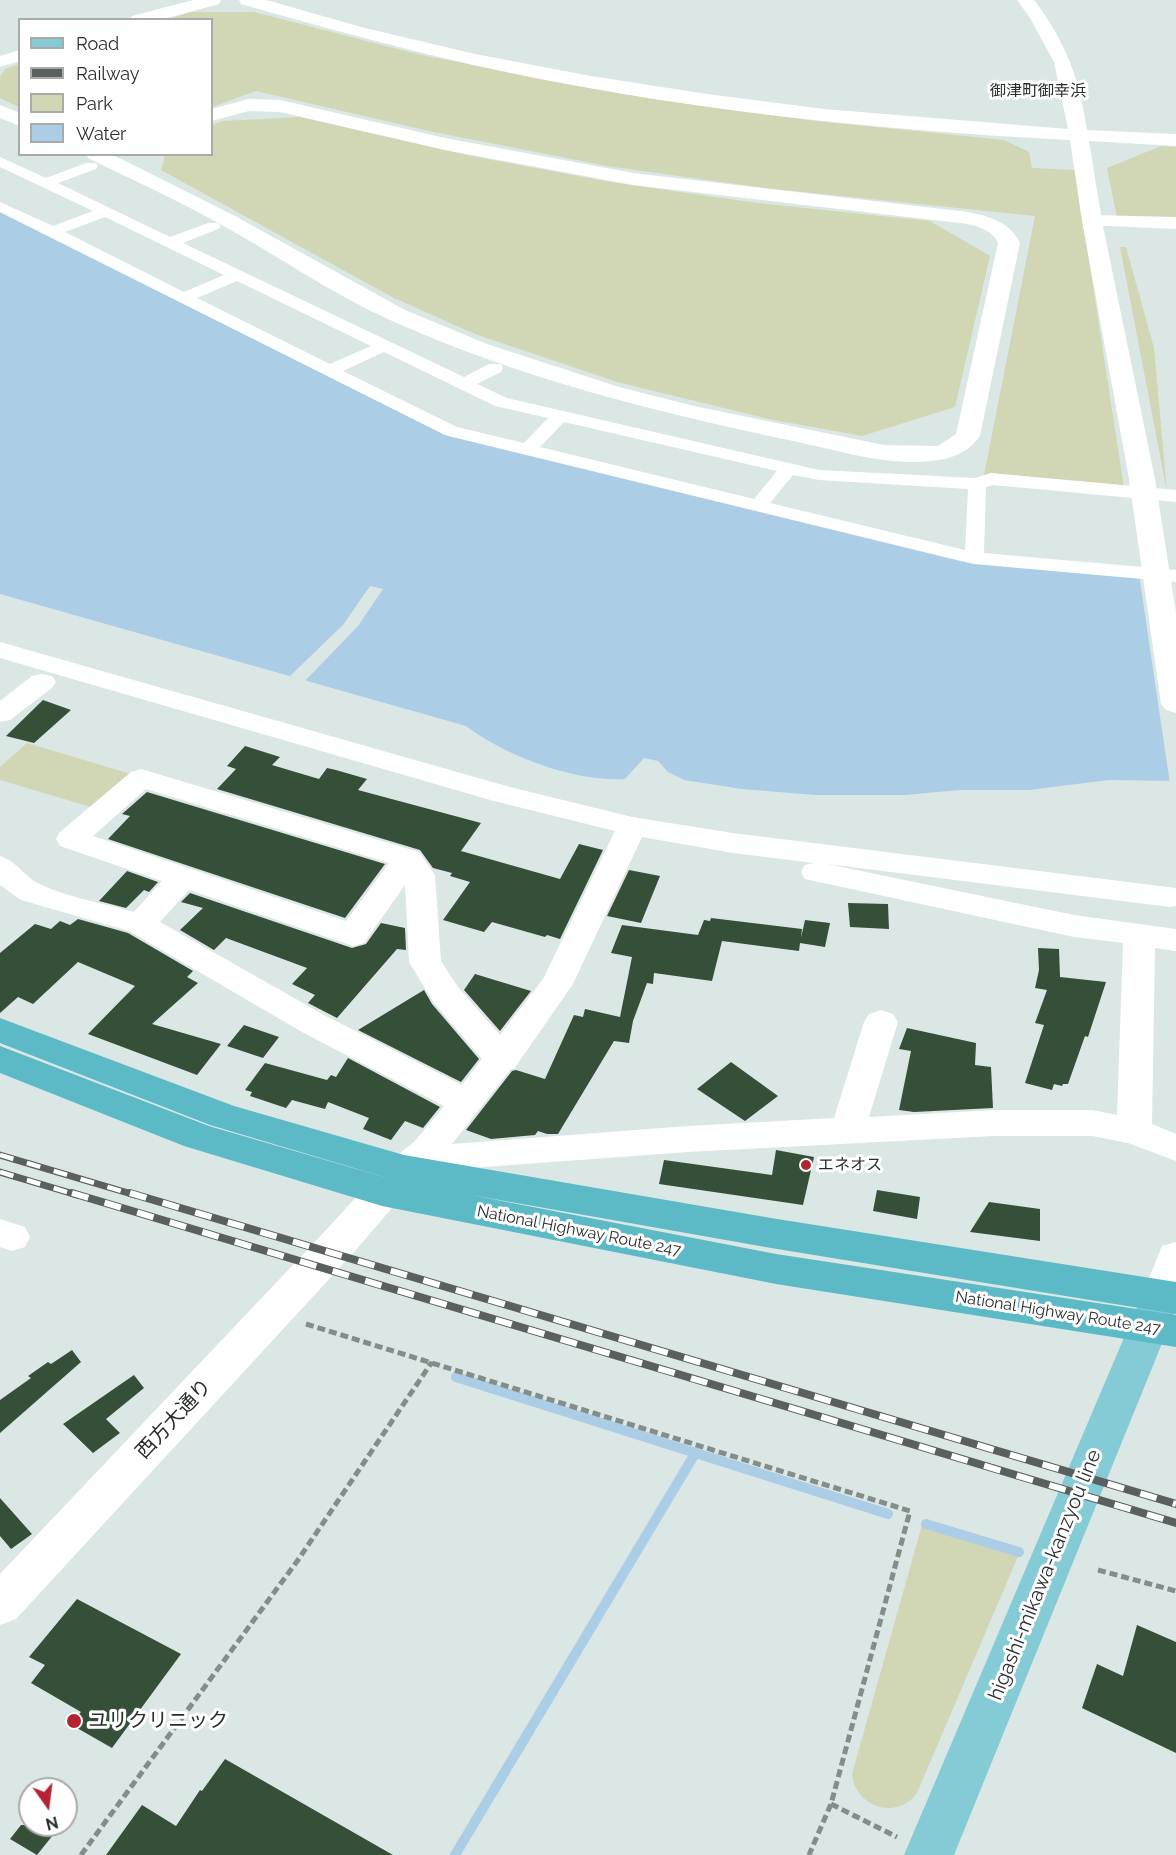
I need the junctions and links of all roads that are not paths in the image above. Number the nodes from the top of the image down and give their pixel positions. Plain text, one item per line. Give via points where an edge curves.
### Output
1 (213, 0) edge
2 (247, 0) edge
3 (1025, 0) edge
4 (146, 18) edge
5 (18, 56) edge
6 (0, 62) edge
7 (0, 111) edge
8 (213, 116) edge
9 (18, 119) edge
10 (1077, 136) junction
11 (1176, 140) edge
12 (96, 158) edge
13 (0, 161) edge
14 (45, 183) junction
15 (0, 206) edge
16 (105, 212) junction
17 (1092, 221) junction
18 (1176, 223) edge
19 (213, 226) dead end
20 (52, 232) junction
21 (171, 242) junction
22 (237, 275) junction
23 (183, 298) junction
24 (384, 346) junction
25 (495, 368) dead end
26 (329, 371) junction
27 (464, 384) junction
28 (560, 416) junction
29 (528, 450) junction
30 (788, 469) junction
31 (977, 484) junction
32 (1176, 496) edge
33 (758, 506) junction
34 (974, 558) junction
35 (1176, 576) edge
36 (0, 650) edge
37 (42, 682) dead end
38 (1176, 704) edge
39 (0, 714) edge
40 (632, 826) junction
41 (733, 843) junction
42 (408, 859) junction
43 (0, 866) edge
44 (183, 877) junction
45 (1170, 897) dead end
46 (140, 924) junction
47 (1138, 936) junction
48 (1176, 940) edge
49 (881, 1022) dead end
50 (0, 1030) edge
51 (0, 1059) edge
52 (502, 1060) junction
53 (467, 1103) junction
54 (847, 1131) junction
55 (1134, 1131) junction
56 (1176, 1148) edge
57 (393, 1180) junction
58 (1167, 1301) edge
59 (0, 1605) edge
60 (929, 1855) edge

1 - 4 street
2 - 10 street via 375,36 609,84 859,119
3 - 10 street via 1063,62
5 - 6 street
7 - 9 street
8 - 12 street via 248,105 280,106 563,167 732,192 968,218 994,225 1004,232 1009,243 968,436 946,451 884,452 611,392 479,349 397,315 201,205
10 - 11 street
10 - 17 street
12 - 14 street
13 - 14 street
14 - 16 street
15 - 20 street
16 - 20 street
16 - 21 street
17 - 18 street
17 - 38 street via 1142,479
19 - 21 street
20 - 23 street
21 - 22 street
22 - 23 street
22 - 24 street
23 - 26 street
24 - 26 street
24 - 27 street
25 - 27 street
26 - 29 street via 451,431
27 - 28 street via 501,402
28 - 29 street
28 - 30 street
29 - 33 street
30 - 31 street via 819,475 913,474
30 - 33 street
31 - 32 street via 991,480
31 - 34 street
33 - 34 street
34 - 35 street
36 - 40 street via 504,795
37 - 39 street
40 - 41 street
40 - 52 street via 557,984
41 - 45 street
41 - 47 street via 798,868
42 - 44 street via 353,935
42 - 44 street via 141,778 71,839
42 - 52 street via 420,875 425,962 446,995
43 - 46 street via 15,883 32,892
44 - 46 street
46 - 53 street via 314,1024
47 - 48 street
47 - 55 street
49 - 54 street
50 - 57 highway, National Highway Route 247
51 - 57 highway, National Highway Route 247 via 197,1136
52 - 53 street
53 - 57 street via 428,1150
54 - 55 street via 1050,1122 1092,1123
54 - 57 street via 457,1156
55 - 56 street
57 - 58 highway, National Highway Route 247 via 776,1269
57 - 59 street, 西方大通り
58 - 60 main road, higashi-mikawa-kanzyou line

